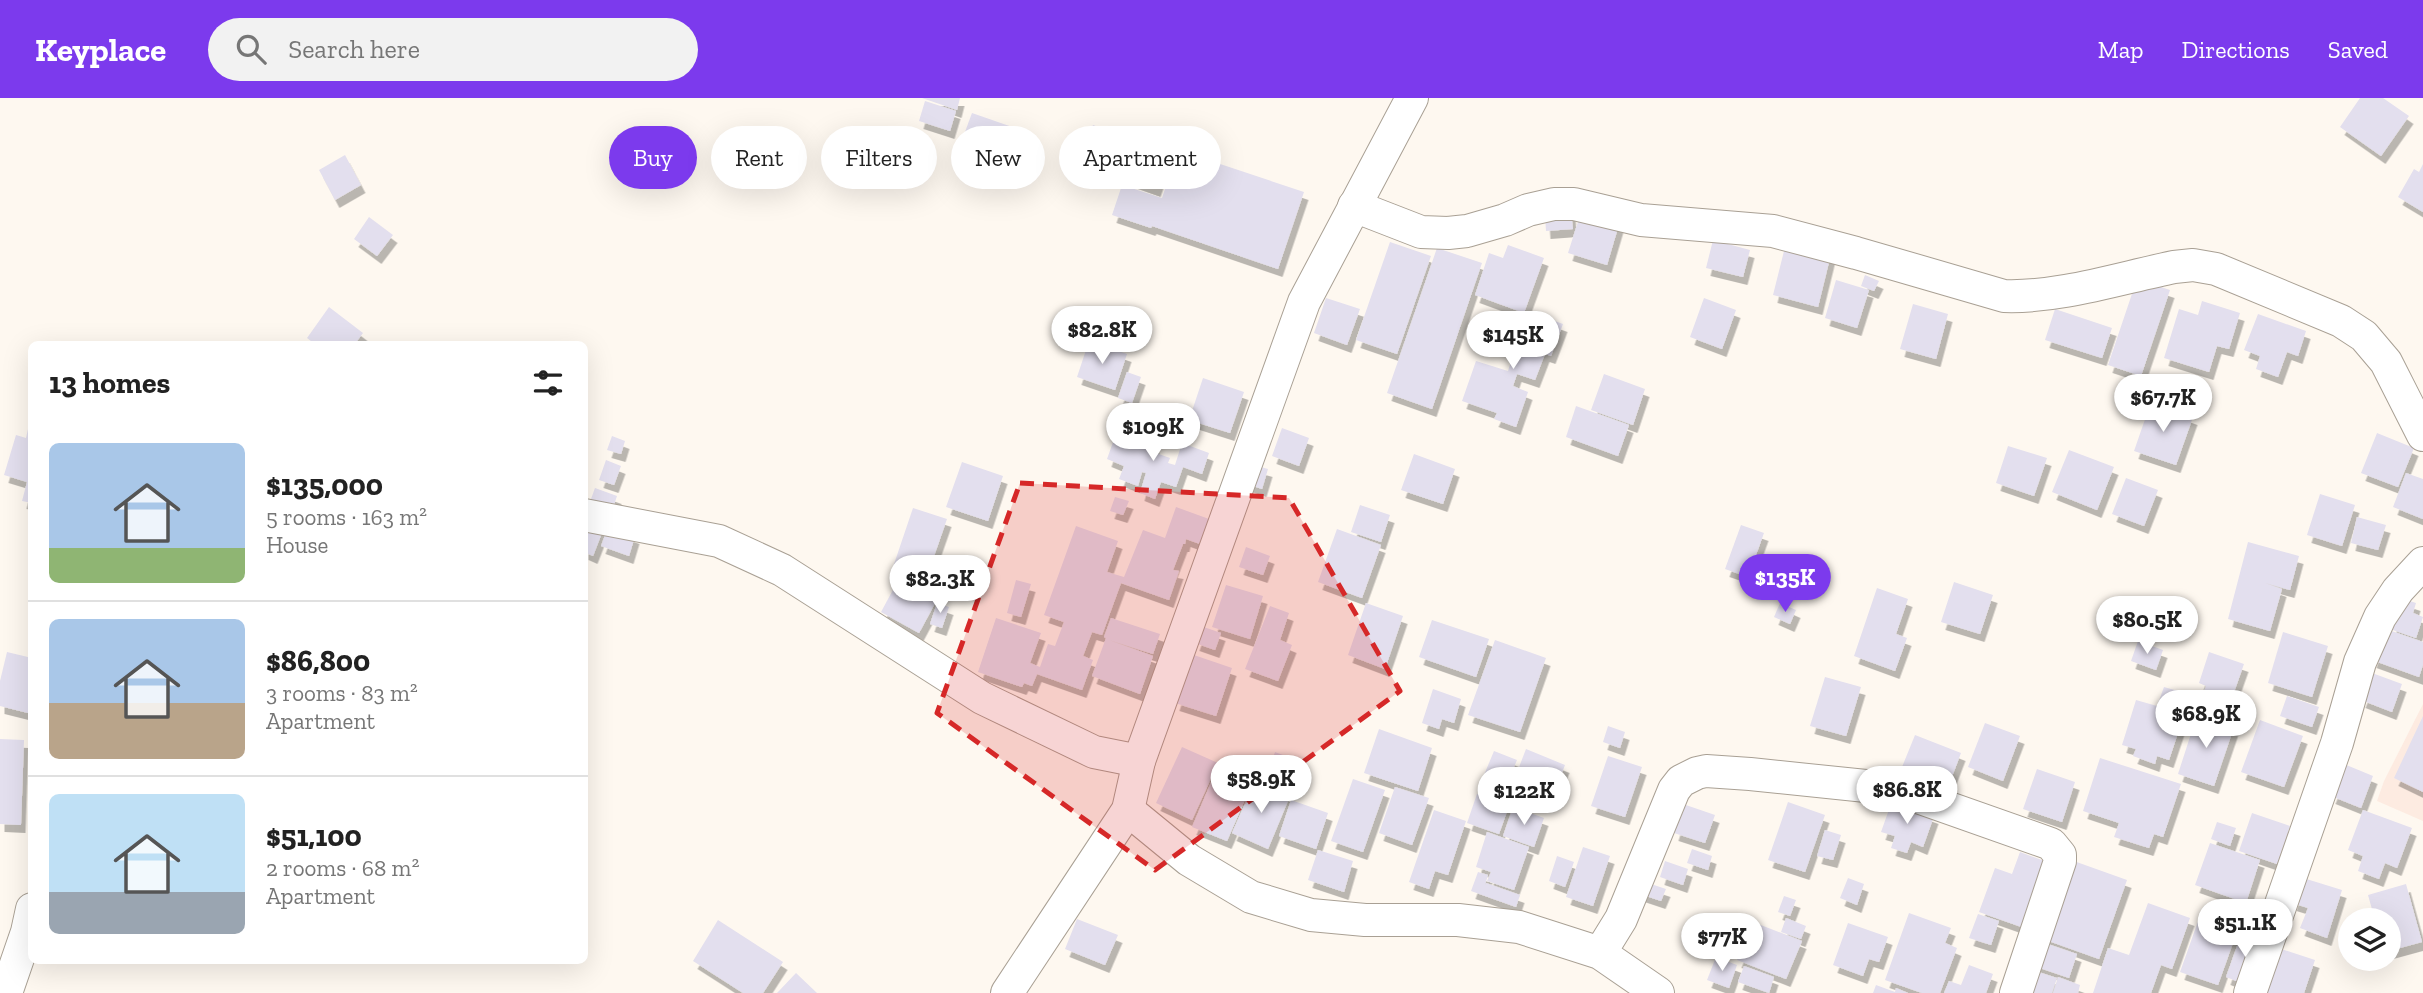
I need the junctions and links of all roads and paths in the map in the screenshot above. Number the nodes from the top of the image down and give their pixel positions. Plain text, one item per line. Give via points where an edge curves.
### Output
1 (1412, 98) edge
2 (1354, 206) junction
3 (2423, 435) edge
4 (588, 516) edge
5 (2423, 563) edge
6 (1139, 761) junction
7 (1128, 810) junction
8 (28, 927) edge
9 (1600, 953) junction
10 (6, 993) edge
11 (1007, 993) edge
12 (1658, 993) edge
13 (2016, 993) edge
14 (2250, 993) edge

1 - 2 street
2 - 3 street via 1421,233 1467,231 1554,204 1574,204 1641,220 1773,231 2004,296 2054,293 2174,267 2216,269 2342,321 2364,336 2386,362
2 - 6 street via 1304,302
4 - 6 street via 719,541 782,570 982,698 1094,752
5 - 14 street via 2380,617 2360,662 2337,743
6 - 7 street
7 - 9 street via 1189,860 1251,897 1311,915 1519,927
7 - 11 street
8 - 10 street
9 - 12 street
9 - 13 street via 1621,919 1681,781 1706,771 1750,774 1895,789 2051,844 2060,861

